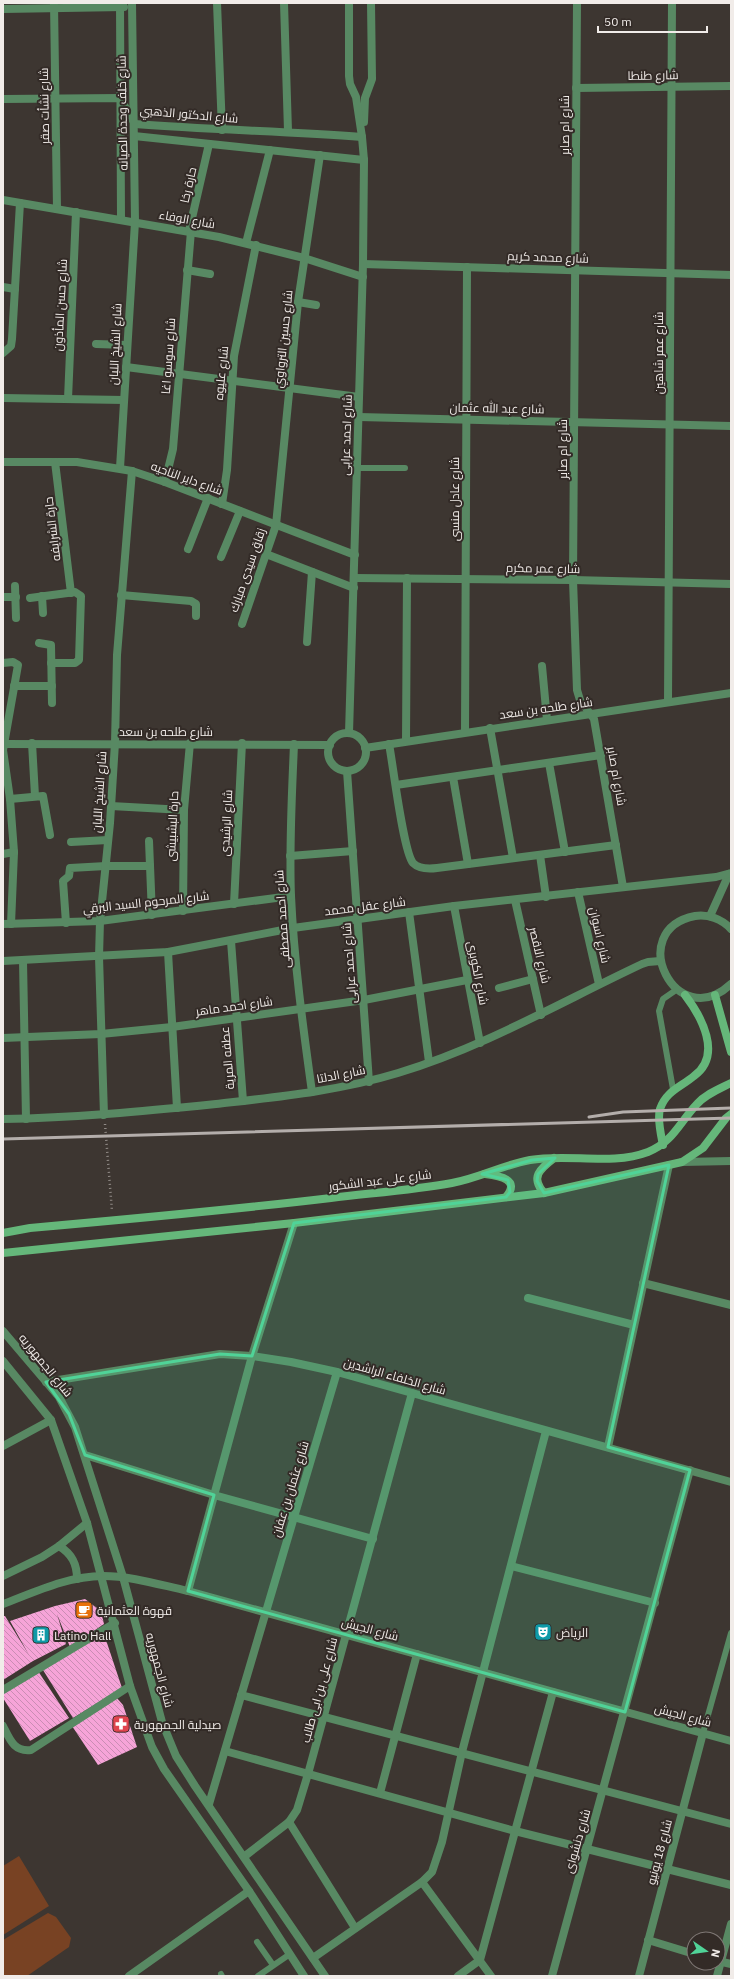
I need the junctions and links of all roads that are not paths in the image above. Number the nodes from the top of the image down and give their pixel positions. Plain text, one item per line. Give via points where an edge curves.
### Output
1 (217, 3) edge
2 (284, 3) edge
3 (349, 3) edge
4 (371, 3) edge
5 (577, 3) edge
6 (672, 3) edge
7 (120, 5) edge
8 (132, 5) edge
9 (54, 6) edge
10 (3, 9) edge
11 (731, 86) edge
12 (671, 87) junction
13 (576, 88) junction
14 (3, 98) edge
15 (55, 98) junction
16 (120, 98) junction
17 (135, 124) junction
18 (222, 130) junction
19 (288, 131) junction
20 (134, 136) junction
21 (362, 137) junction
22 (209, 144) junction
23 (270, 150) junction
24 (320, 155) junction
25 (364, 160) junction
26 (3, 200) edge
27 (20, 203) junction
28 (57, 209) junction
29 (76, 212) junction
30 (121, 220) junction
31 (135, 222) junction
32 (190, 231) junction
33 (246, 243) junction
34 (256, 245) junction
35 (304, 258) junction
36 (363, 264) junction
37 (467, 267) junction
38 (187, 270) junction
39 (575, 270) junction
40 (670, 273) junction
41 (210, 274) dead end
42 (731, 275) edge
43 (363, 277) junction
44 (3, 287) edge
45 (15, 289) junction
46 (298, 302) junction
47 (316, 305) dead end
48 (96, 344) dead end
49 (127, 346) junction
50 (3, 353) edge
51 (126, 367) junction
52 (178, 374) junction
53 (231, 381) junction
54 (290, 388) junction
55 (359, 397) junction
56 (3, 398) edge
57 (68, 399) junction
58 (124, 400) junction
59 (359, 417) junction
60 (466, 420) junction
61 (574, 422) junction
62 (669, 425) junction
63 (731, 426) edge
64 (3, 462) edge
65 (56, 462) junction
66 (120, 468) junction
67 (357, 468) junction
68 (405, 468) dead end
69 (132, 471) junction
70 (165, 482) junction
71 (208, 498) junction
72 (222, 504) junction
73 (240, 511) junction
74 (276, 525) junction
75 (188, 549) dead end
76 (266, 554) junction
77 (355, 555) junction
78 (221, 557) dead end
79 (312, 572) junction
80 (354, 578) junction
81 (406, 578) junction
82 (466, 579) junction
83 (573, 580) junction
84 (668, 582) junction
85 (731, 584) edge
86 (15, 586) dead end
87 (354, 588) junction
88 (71, 593) junction
89 (121, 594) junction
90 (42, 596) junction
91 (16, 597) junction
92 (3, 598) edge
93 (30, 598) dead end
94 (43, 613) dead end
95 (196, 616) dead end
96 (16, 618) dead end
97 (242, 624) dead end
98 (307, 642) dead end
99 (39, 643) dead end
100 (3, 663) edge
101 (51, 663) junction
102 (542, 666) dead end
103 (14, 686) junction
104 (52, 686) junction
105 (731, 693) edge
106 (668, 702) junction
107 (52, 703) dead end
108 (590, 714) junction
109 (547, 720) junction
110 (490, 728) junction
111 (465, 732) junction
112 (349, 733) junction
113 (406, 741) junction
114 (32, 743) junction
115 (115, 743) junction
116 (190, 743) junction
117 (3, 744) edge
118 (242, 744) junction
119 (294, 744) junction
120 (389, 744) junction
121 (330, 745) junction
122 (365, 748) junction
123 (601, 756) junction
124 (548, 763) junction
125 (497, 770) junction
126 (347, 771) junction
127 (453, 778) junction
128 (396, 785) junction
129 (35, 796) junction
130 (10, 799) junction
131 (111, 806) junction
132 (184, 810) junction
133 (50, 835) dead end
134 (108, 840) junction
135 (149, 841) dead end
136 (71, 842) dead end
137 (616, 845) junction
138 (353, 851) junction
139 (14, 852) junction
140 (565, 852) junction
141 (3, 854) edge
142 (540, 855) junction
143 (290, 856) junction
144 (513, 858) junction
145 (468, 864) junction
146 (106, 866) junction
147 (150, 866) junction
148 (730, 874) edge
149 (623, 887) junction
150 (578, 892) junction
151 (291, 896) junction
152 (546, 896) junction
153 (515, 900) junction
154 (234, 904) junction
155 (454, 906) junction
156 (183, 911) junction
157 (409, 912) junction
158 (152, 915) junction
159 (710, 916) junction
160 (358, 919) junction
161 (100, 921) junction
162 (66, 923) junction
163 (7, 924) edge
164 (293, 928) junction
165 (731, 929) edge
166 (231, 941) junction
167 (168, 952) junction
168 (99, 957) junction
169 (3, 961) edge
170 (23, 961) junction
171 (660, 961) junction
172 (533, 979) junction
173 (466, 980) junction
174 (599, 984) junction
175 (731, 984) edge
176 (419, 988) junction
177 (499, 988) dead end
178 (676, 990) junction
179 (685, 995) junction
180 (715, 995) junction
181 (364, 1000) junction
182 (301, 1010) junction
183 (541, 1015) junction
184 (236, 1018) junction
185 (172, 1027) junction
186 (101, 1034) junction
187 (25, 1037) junction
188 (3, 1038) edge
189 (480, 1043) junction
190 (731, 1052) edge
191 (429, 1062) junction
192 (369, 1082) junction
193 (731, 1083) edge
194 (673, 1089) junction
195 (312, 1092) junction
196 (243, 1101) junction
197 (177, 1108) junction
198 (104, 1114) junction
199 (731, 1114) edge
200 (3, 1119) edge
201 (26, 1119) junction
202 (663, 1145) junction
203 (555, 1158) junction
204 (731, 1161) edge
205 (682, 1162) junction
206 (669, 1165) junction
207 (482, 1174) junction
208 (544, 1194) junction
209 (506, 1197) junction
210 (294, 1223) junction
211 (3, 1233) edge
212 (3, 1253) edge
213 (643, 1284) junction
214 (528, 1298) dead end
215 (731, 1305) edge
216 (634, 1325) junction
217 (3, 1331) edge
218 (252, 1356) junction
219 (3, 1361) edge
220 (337, 1372) junction
221 (46, 1382) junction
222 (412, 1392) junction
223 (52, 1420) junction
224 (546, 1431) junction
225 (4, 1445) edge
226 (608, 1447) junction
227 (85, 1455) junction
228 (690, 1470) junction
229 (731, 1482) edge
230 (214, 1495) junction
231 (294, 1517) junction
232 (87, 1523) junction
233 (373, 1539) junction
234 (59, 1546) junction
235 (511, 1566) junction
236 (3, 1576) edge
237 (102, 1576) junction
238 (123, 1577) junction
239 (77, 1578) junction
240 (188, 1591) junction
241 (655, 1603) junction
242 (3, 1604) edge
243 (265, 1613) junction
244 (115, 1623) junction
245 (731, 1633) edge
246 (347, 1635) junction
247 (416, 1654) junction
248 (484, 1673) junction
249 (130, 1686) junction
250 (3, 1690) edge
251 (553, 1692) junction
252 (241, 1695) junction
253 (625, 1712) junction
254 (324, 1716) junction
255 (3, 1726) edge
256 (703, 1733) junction
257 (395, 1735) junction
258 (731, 1741) edge
259 (224, 1750) junction
260 (462, 1752) junction
261 (532, 1771) junction
262 (308, 1774) junction
263 (603, 1790) junction
264 (380, 1793) junction
265 (209, 1804) junction
266 (682, 1811) junction
267 (449, 1812) junction
268 (289, 1822) junction
269 (731, 1824) edge
270 (515, 1831) junction
271 (587, 1849) junction
272 (244, 1856) junction
273 (667, 1869) junction
274 (422, 1882) junction
275 (731, 1885) edge
276 (249, 1892) junction
277 (731, 1924) edge
278 (355, 1928) junction
279 (648, 1940) junction
280 (726, 1941) edge
281 (257, 1942) dead end
282 (686, 1952) edge
283 (290, 1954) junction
284 (313, 1958) junction
285 (480, 1960) junction
286 (273, 1966) junction
287 (268, 1973) edge
288 (129, 1976) edge
289 (258, 1976) edge
290 (304, 1976) edge
291 (326, 1976) edge
292 (458, 1976) edge
293 (491, 1976) edge
294 (552, 1976) edge
295 (639, 1976) edge

1 - 18 street
2 - 19 street
3 - 21 street, شارع احمد عرابى via 349,76 356,97
4 - 21 street, شارع احمد عرابى via 372,79 365,98
5 - 13 street, شارع ام صابر
6 - 12 street, شارع عمر شاهين
7 - 8 street
7 - 9 street
7 - 16 street, شارع خلف وحدة الصيانه
8 - 17 street, شارع خلف وحدة الصيانه
9 - 10 street
9 - 15 street, شارع نشأت صقر
11 - 12 street, شارع طنطا
12 - 13 street, شارع طنطا
12 - 40 street, شارع عمر شاهين
13 - 39 street, شارع ام صابر
14 - 15 street
15 - 16 street
15 - 28 street, شارع نشأت صقر
16 - 17 street, شارع الدكتور الذهبي
16 - 30 street, شارع خلف وحدة الصيانه
17 - 18 street, شارع الدكتور الذهبي
17 - 20 street, شارع خلف وحدة الصيانه
18 - 19 street, شارع الدكتور الذهبي
19 - 21 street, شارع الدكتور الذهبي
20 - 22 street
20 - 31 street, شارع خلف وحدة الصيانه
21 - 25 street, شارع احمد عرابى
22 - 23 street
22 - 32 street, حارة رخا
23 - 24 street
23 - 33 street
24 - 25 street
24 - 35 street, شارع حسين الترواوي
25 - 36 street, شارع احمد عرابى
26 - 27 street, شارع الوفاء
27 - 28 street, شارع الوفاء
27 - 45 street
28 - 29 street, شارع الوفاء
29 - 30 street, شارع الوفاء
29 - 57 street, شارع حسن المأذون
30 - 31 street, شارع الوفاء
31 - 32 street, شارع الوفاء
31 - 49 street, شارع الشيخ اللبان
32 - 33 street, شارع الوفاء
32 - 38 street, شارع سوسو اغا
33 - 34 street, شارع الوفاء
34 - 35 street, شارع الوفاء
34 - 53 street, شارع عليوه via 238,331
35 - 43 street, شارع الوفاء
35 - 46 street, شارع حسين الترواوي
36 - 37 street, شارع محمد كريم
36 - 43 street, شارع احمد عرابى
37 - 39 street, شارع محمد كريم
37 - 60 street, شارع عادل منسى
38 - 41 street
38 - 52 street, شارع سوسو اغا
39 - 40 street, شارع محمد كريم
39 - 61 street, شارع ام صابر
40 - 42 street, شارع محمد كريم
40 - 62 street, شارع عمر شاهين
43 - 55 street, شارع احمد عرابى
44 - 45 street
45 - 50 street via 11,346
46 - 47 street
46 - 54 street, شارع حسين الترواوي
48 - 49 street
49 - 51 street, شارع الشيخ اللبان
51 - 52 street
51 - 58 street, شارع الشيخ اللبان
52 - 53 street
52 - 70 street, شارع سوسو اغا via 173,449
53 - 54 street
53 - 72 street, شارع عليوه via 227,470
54 - 55 street
54 - 74 street, شارع حسين الترواوي
55 - 59 street, شارع احمد عرابى
56 - 57 street
57 - 58 street
58 - 66 street, شارع الشيخ اللبان
59 - 60 street, شارع عبد الله عثمان
59 - 67 street, شارع احمد عرابى
60 - 61 street, شارع عبد الله عثمان
60 - 82 street, شارع عادل منسى
61 - 62 street, شارع عبد الله عثمان
61 - 83 street, شارع ام صابر
62 - 63 street, شارع عبد الله عثمان
62 - 84 street, شارع عمر شاهين
64 - 65 street, شارع داير الناحيه
65 - 66 street, شارع داير الناحيه
65 - 88 street, حارة الشرايفه
66 - 69 street, شارع داير الناحيه
67 - 68 lane
67 - 77 street, شارع احمد عرابى
69 - 70 street, شارع داير الناحيه
69 - 89 street, شارع الشيخ اللبان
70 - 71 street, شارع داير الناحيه
71 - 72 street, شارع داير الناحيه
71 - 75 street
72 - 73 street, شارع داير الناحيه
73 - 74 street, شارع داير الناحيه
73 - 78 street
74 - 76 street, زقاق سيدى مبارك
74 - 77 street, شارع داير الناحيه
76 - 79 street
76 - 97 street, زقاق سيدى مبارك
77 - 80 street, شارع احمد عرابى
79 - 87 street
79 - 98 street
80 - 81 street, شارع عمر مكرم
80 - 87 street, شارع احمد عرابى
81 - 82 street, شارع عمر مكرم
81 - 113 street
82 - 83 street, شارع عمر مكرم
82 - 111 street, شارع عادل منسى
83 - 84 street, شارع عمر مكرم
83 - 108 street, شارع ام صابر via 577,690 580,700
84 - 85 street, شارع عمر مكرم
84 - 106 street, شارع عمر شاهين
86 - 91 street
87 - 112 street, شارع احمد عرابى
88 - 90 street
88 - 101 street via 78,594 82,600 79,660 73,664
89 - 95 street via 192,601 196,604
89 - 115 street, شارع الشيخ اللبان
90 - 93 street
90 - 94 street
91 - 92 street
91 - 96 street
99 - 101 street via 51,645
100 - 103 street via 13,662 18,665
101 - 104 street
102 - 109 street
103 - 104 street
103 - 117 street
104 - 107 street
105 - 106 street, شارع طلحه بن سعد
106 - 108 street, شارع طلحه بن سعد
108 - 109 street, شارع طلحه بن سعد
108 - 123 street, شارع ام صابر via 594,719
109 - 110 street, شارع طلحه بن سعد
110 - 111 street, شارع طلحه بن سعد
110 - 125 street
111 - 113 street, شارع طلحه بن سعد
112 - 121 street via 337,736
112 - 122 street via 360,738
113 - 120 street, شارع طلحه بن سعد
114 - 115 street, شارع طلحه بن سعد
114 - 117 street, شارع طلحه بن سعد
114 - 129 street
115 - 116 street, شارع طلحه بن سعد
115 - 131 street, شارع الشيخ اللبان
116 - 118 street, شارع طلحه بن سعد
116 - 132 street, حارة البشبيشى
117 - 130 street
118 - 119 street, شارع طلحه بن سعد
118 - 154 street, شارع الرشيدى
119 - 121 street, شارع طلحه بن سعد
119 - 143 street, شارع احمد مصطفى
120 - 122 street, شارع طلحه بن سعد
120 - 128 street
121 - 126 street via 330,759 334,765
122 - 126 street via 362,764
123 - 124 street
123 - 137 street, شارع ام صابر
124 - 125 street
124 - 140 street
125 - 127 street
125 - 144 street
126 - 138 street, شارع احمد عرابى
127 - 128 street
127 - 145 street
128 - 145 street via 404,834 413,862 430,869
129 - 130 street
129 - 133 street via 44,797
130 - 139 street
131 - 132 street
131 - 134 street, شارع الشيخ اللبان
132 - 156 street, حارة البشبيشى
134 - 136 street
134 - 146 street, شارع الشيخ اللبان
135 - 147 street
137 - 140 street
137 - 149 street, شارع ام صابر
138 - 143 street
138 - 160 street, شارع احمد عرابى
139 - 141 street
139 - 163 street
140 - 142 street
142 - 144 street
142 - 152 street
143 - 151 street, شارع احمد مصطفى
144 - 145 street
146 - 147 street
146 - 161 street, شارع الشيخ اللبان
146 - 162 street via 69,870 69,876 63,881
147 - 158 street
148 - 149 street, شارع عقل محمد
148 - 159 street
149 - 150 street, شارع عقل محمد
150 - 152 street, شارع عقل محمد
150 - 174 street, شارع اسوان
151 - 154 street, شارع المرحوم السيد البرقي
151 - 164 street, شارع احمد مصطفى
152 - 153 street, شارع عقل محمد
153 - 155 street, شارع عقل محمد
153 - 172 street, شارع الاقصر
154 - 156 street, شارع المرحوم السيد البرقي
155 - 157 street, شارع عقل محمد
155 - 173 street, شارع الكوبرى
156 - 158 street, شارع المرحوم السيد البرقي
157 - 160 street, شارع عقل محمد
157 - 176 street
158 - 161 street, شارع المرحوم السيد البرقي
159 - 165 street
159 - 171 street via 688,918 678,923 664,939
160 - 164 street, شارع عقل محمد
160 - 181 street, شارع احمد عرابى
161 - 162 street, شارع المرحوم السيد البرقي
161 - 168 street, شارع الشيخ اللبان
162 - 163 street, شارع المرحوم السيد البرقي
164 - 166 street, شارع عقل محمد
164 - 182 street, شارع احمد مصطفى
166 - 167 street, شارع عقل محمد
166 - 184 street, عطفه المرية
167 - 168 street, شارع عقل محمد
167 - 185 street
168 - 170 street, شارع عقل محمد
168 - 186 street, شارع الشيخ اللبان
169 - 170 street, شارع عقل محمد
170 - 187 street
171 - 174 street, شارع الدلتا via 648,962
171 - 178 street via 663,972
172 - 177 street
172 - 183 street, شارع الاقصر
173 - 176 street, شارع احمد ماهر
173 - 189 street, شارع الكوبرى
174 - 183 street, شارع الدلتا
175 - 180 street
176 - 181 street, شارع احمد ماهر
176 - 191 street
178 - 179 street
178 - 194 lane via 663,999 659,1011
179 - 180 street via 705,998
179 - 194 main road via 702,1021 708,1047 707,1058 695,1076
180 - 190 main road
181 - 182 street, شارع احمد ماهر
181 - 192 street, شارع احمد عرابى
182 - 184 street, شارع احمد ماهر
182 - 195 street, شارع احمد مصطفى
183 - 189 street, شارع الدلتا
184 - 185 street, شارع احمد ماهر
184 - 196 street, عطفه المرية
185 - 186 street, شارع احمد ماهر
185 - 197 street
186 - 187 street, شارع احمد ماهر
186 - 198 street, شارع الشيخ اللبان
187 - 188 street, شارع احمد ماهر
187 - 201 street
189 - 191 street, شارع الدلتا
191 - 192 street, شارع الدلتا
192 - 195 street, شارع الدلتا
193 - 202 main road, شارع على عبد الشكور via 708,1095 698,1104
194 - 202 main road via 659,1111
195 - 196 street, شارع الدلتا
196 - 197 street, شارع الدلتا
197 - 198 street, شارع الدلتا
198 - 201 street, شارع الدلتا
199 - 205 main road via 703,1148
200 - 201 street, شارع الدلتا
202 - 203 main road, شارع على عبد الشكور via 634,1156
203 - 207 main road, شارع على عبد الشكور via 510,1165
203 - 208 main road via 541,1168 538,1174 537,1181
204 - 205 street
205 - 206 main road
206 - 208 main road
206 - 213 street
207 - 209 main road via 508,1180 511,1186
207 - 211 main road, شارع على عبد الشكور via 434,1186 219,1212 30,1228
208 - 209 main road
209 - 210 main road
210 - 212 main road
210 - 218 street
213 - 215 street
213 - 216 street
214 - 216 street
216 - 226 street
217 - 221 street, شارع الجمهوريه
218 - 220 street, شارع الخلفاء الراشدين
218 - 221 street, شارع الخلفاء الراشدين via 220,1354
218 - 230 street
219 - 223 street
220 - 222 street, شارع الخلفاء الراشدين
220 - 231 street, شارع عثمان بن عفان
221 - 227 street, شارع الجمهوريه via 69,1414
222 - 224 street, شارع الخلفاء الراشدين
222 - 233 street, شارع على بن ابى طالب
223 - 225 street
223 - 232 street
224 - 226 street, شارع الخلفاء الراشدين
224 - 235 street
226 - 228 street, شارع الخلفاء الراشدين
227 - 230 street
227 - 238 street, شارع الجمهوريه
228 - 229 street, شارع الخلفاء الراشدين
228 - 241 street, شارع دنشواى
230 - 231 street
230 - 240 street
231 - 233 street
231 - 243 street, شارع عثمان بن عفان
232 - 234 street
232 - 237 street
233 - 246 street, شارع على بن ابى طالب
234 - 236 street
234 - 239 street via 74,1560
235 - 241 street
235 - 248 street
237 - 238 street, شارع الجيش
237 - 239 street, شارع الجيش
237 - 244 street
238 - 240 street, شارع الجيش
238 - 265 street, شارع الجمهوريه via 162,1722 176,1756
239 - 242 street, شارع الجيش
240 - 243 street, شارع الجيش
241 - 253 street, شارع دنشواى
243 - 246 street, شارع الجيش
243 - 252 street, شارع عثمان بن عفان
244 - 249 street
244 - 250 street
245 - 256 lane
246 - 247 street, شارع الجيش
246 - 254 street, شارع على بن ابى طالب
247 - 248 street, شارع الجيش
247 - 257 street
248 - 251 street, شارع الجيش
248 - 260 street
249 - 255 street via 31,1750 17,1748
249 - 276 street via 144,1728 164,1769
251 - 253 street, شارع الجيش
251 - 261 street
252 - 254 street
252 - 259 street, شارع عثمان بن عفان
253 - 256 street, شارع الجيش
253 - 263 street, شارع دنشواى
254 - 257 street
254 - 262 street, شارع على بن ابى طالب
256 - 258 street, شارع الجيش
256 - 266 street, شارع 18 يونيو
257 - 260 street
257 - 264 street
259 - 262 street
259 - 265 street, شارع عثمان بن عفان
260 - 261 street
260 - 267 street
261 - 263 street
261 - 270 street
262 - 264 street
262 - 268 street, شارع على بن ابى طالب via 296,1810
263 - 266 street
263 - 271 street, شارع دنشواى
264 - 267 street
265 - 272 street, شارع الجمهوريه
266 - 269 street
266 - 273 street, شارع 18 يونيو
267 - 270 street
267 - 274 street via 436,1862 432,1872
268 - 272 street, شارع على بن ابى طالب
268 - 278 street
270 - 271 street
270 - 285 street
271 - 273 street
271 - 294 street, شارع دنشواى
272 - 284 street, شارع الجمهوريه
273 - 275 street
273 - 279 street, شارع 18 يونيو
274 - 278 street
274 - 285 street
276 - 283 street
276 - 288 street
277 - 280 street
278 - 284 street
279 - 282 street
279 - 295 street, شارع 18 يونيو
281 - 286 lane
283 - 286 lane
283 - 290 street
284 - 291 street, شارع الجمهوريه
285 - 292 street
285 - 293 street
286 - 287 lane
287 - 289 lane

